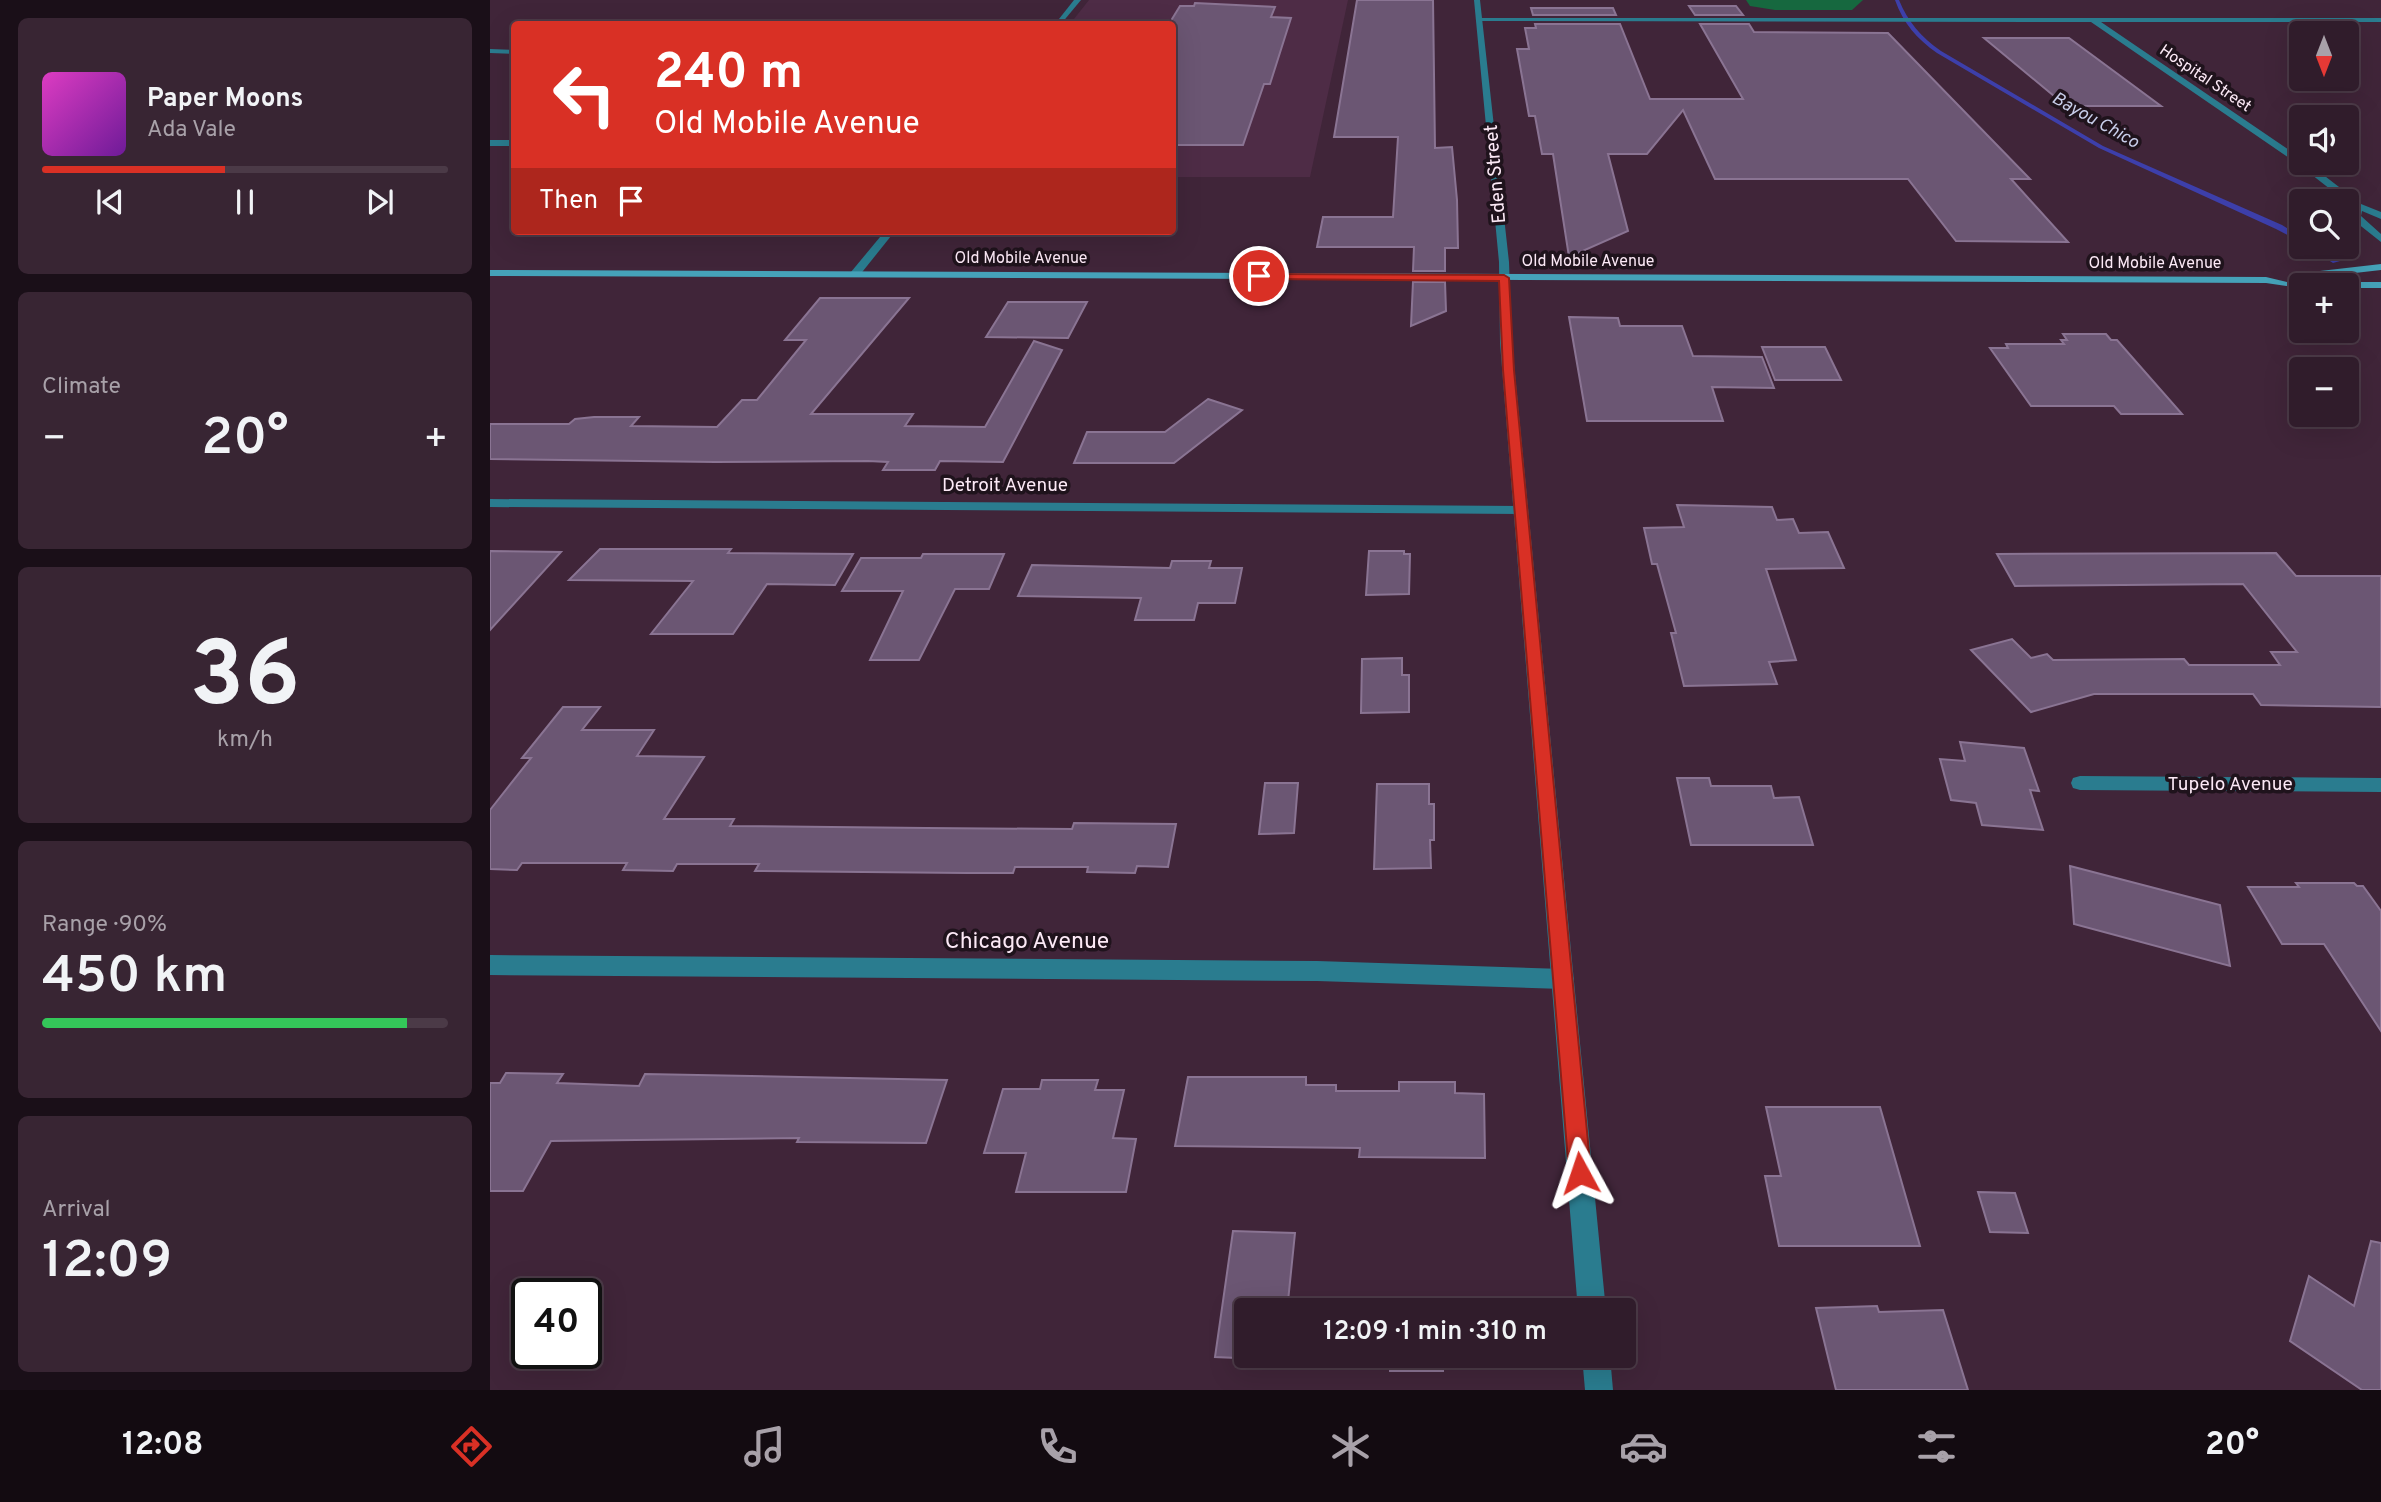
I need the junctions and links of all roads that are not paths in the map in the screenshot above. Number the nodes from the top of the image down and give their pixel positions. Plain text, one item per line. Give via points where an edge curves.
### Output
1 (1078, 0) edge
2 (1477, 0) edge
3 (1480, 20) junction
4 (2093, 20) junction
5 (2381, 20) edge
6 (1060, 21) edge
7 (490, 51) edge
8 (511, 51) edge
9 (490, 142) edge
10 (511, 143) edge
11 (2289, 154) edge
12 (2318, 175) edge
13 (2336, 189) edge
14 (2359, 206) edge
15 (2381, 216) edge
16 (2359, 220) edge
17 (887, 235) edge
18 (2381, 239) edge
19 (2381, 267) edge
20 (490, 273) edge
21 (855, 274) junction
22 (1504, 278) junction
23 (2266, 280) junction
24 (2381, 285) edge
25 (490, 503) edge
26 (1521, 510) junction
27 (2080, 783) dead end
28 (2381, 785) edge
29 (490, 965) edge
30 (1563, 979) junction
31 (1591, 1298) edge
32 (1598, 1368) edge
33 (1600, 1390) edge

1 - 6 street
2 - 3 street, Eden Street
3 - 4 street
3 - 22 street, Eden Street
4 - 5 street
4 - 11 street, Hospital Street
7 - 8 street
9 - 10 street
12 - 13 street, Hospital Street
14 - 15 street, Hospital Street
16 - 18 street, Hospital Street
17 - 21 street
19 - 23 main road, Old Mobile Avenue via 2273,275
20 - 21 main road, Old Mobile Avenue
21 - 22 main road, Old Mobile Avenue
22 - 23 main road, Old Mobile Avenue
22 - 26 street, Eden Street
23 - 24 main road, Old Mobile Avenue via 2287,285
25 - 26 street, Detroit Avenue
26 - 30 street, Eden Street
27 - 28 street, Tupelo Avenue
29 - 30 street, Chicago Avenue via 1317,971
30 - 31 street, Eden Street
32 - 33 street

